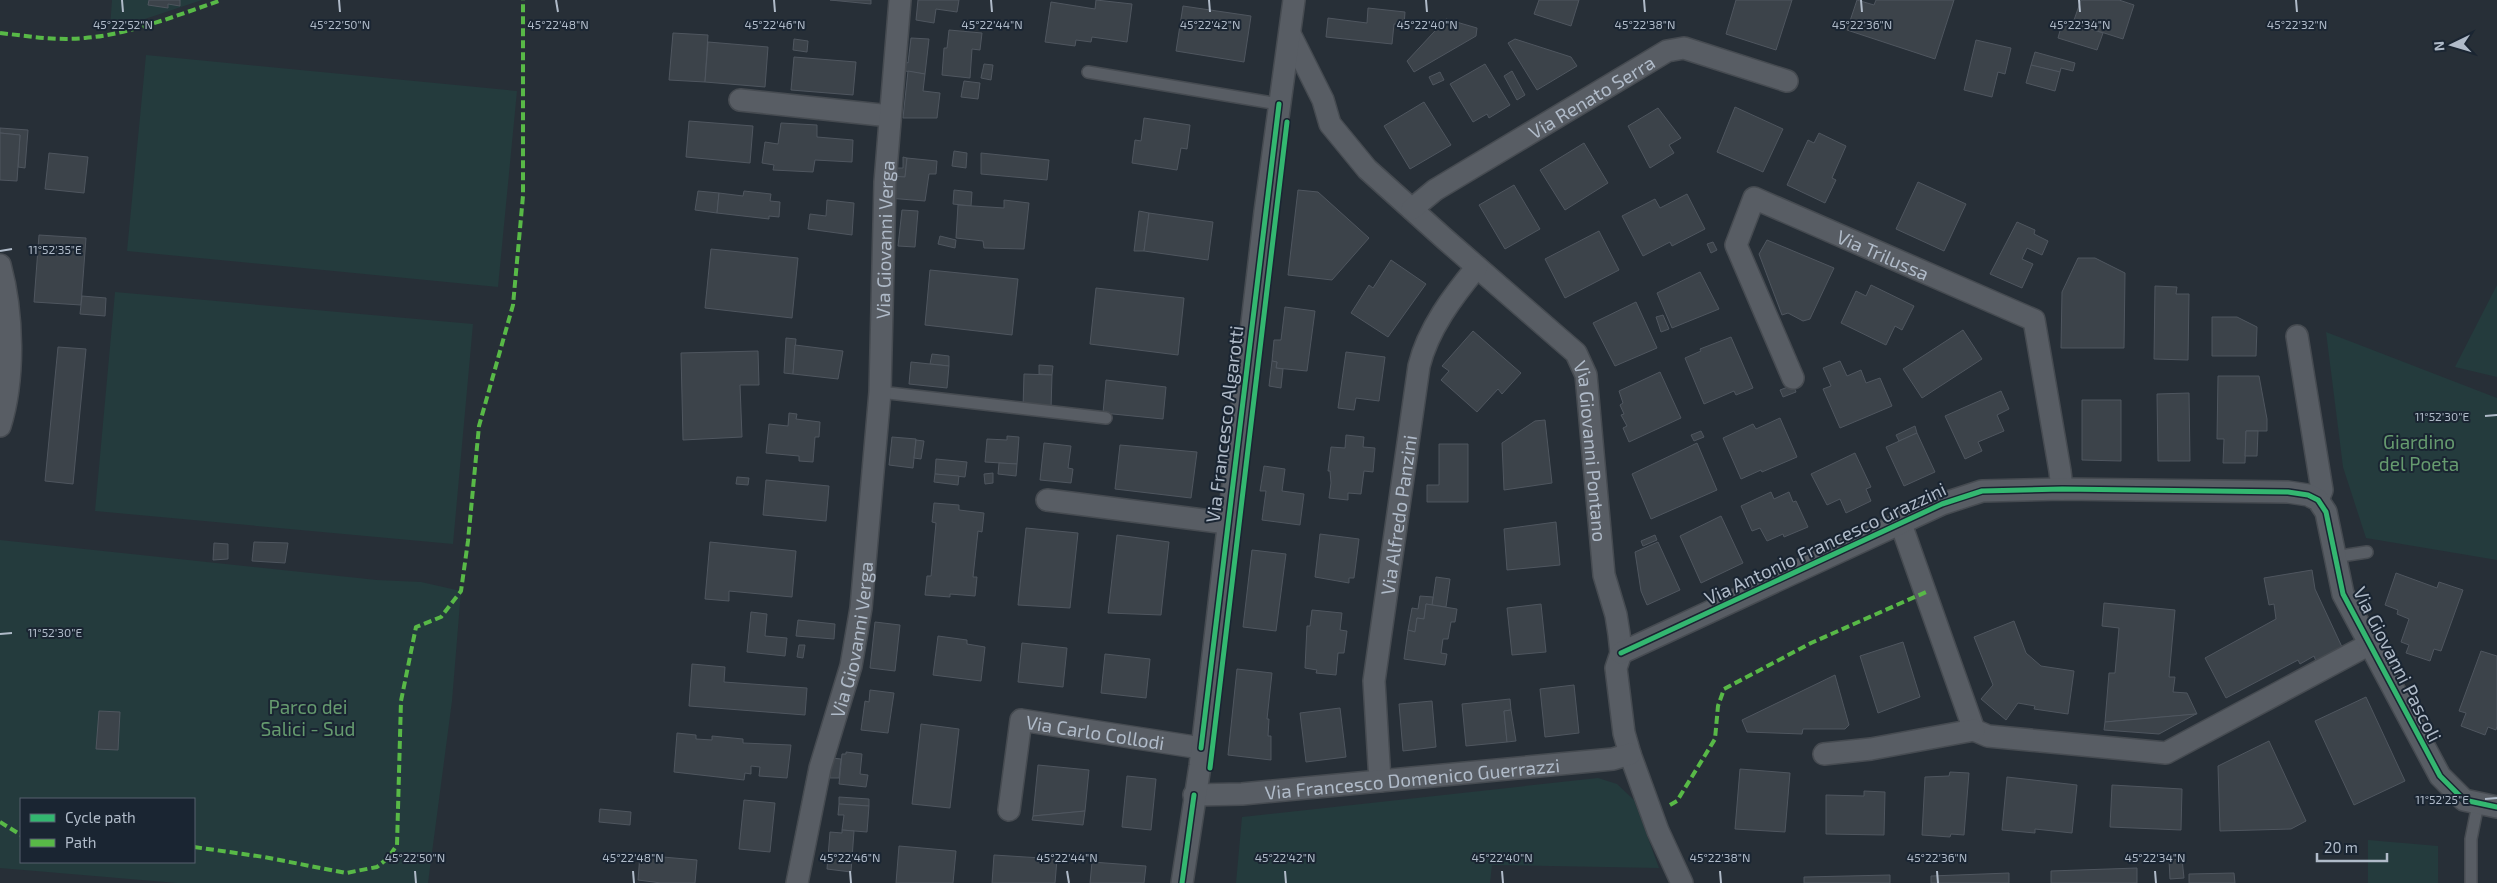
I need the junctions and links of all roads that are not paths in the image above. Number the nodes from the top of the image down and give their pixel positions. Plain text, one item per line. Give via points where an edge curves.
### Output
1 (900, 0) edge
2 (1294, 0) edge
3 (1290, 34) junction
4 (1088, 72) dead end
5 (1787, 81) dead end
6 (740, 100) dead end
7 (1279, 104) junction
8 (890, 116) junction
9 (1412, 209) junction
10 (0, 265) edge
11 (1477, 267) junction
12 (2297, 336) dead end
13 (1794, 378) dead end
14 (880, 392) junction
15 (1106, 418) dead end
16 (0, 426) edge
17 (2062, 489) junction
18 (1047, 500) dead end
19 (2318, 500) junction
20 (1227, 523) junction
21 (1901, 524) junction
22 (2367, 552) dead end
23 (2334, 558) junction
24 (2368, 645) junction
25 (1621, 653) junction
26 (1974, 730) junction
27 (1201, 748) junction
28 (1630, 754) junction
29 (1824, 754) dead end
30 (1380, 781) junction
31 (1194, 795) junction
32 (2488, 805) edge
33 (1009, 810) dead end
34 (797, 883) edge
35 (1182, 883) edge
36 (1682, 883) edge
37 (2471, 883) edge

1 - 8 street, Via Giovanni Verga
2 - 3 street, Via Francesco Algarotti
3 - 7 street, Via Francesco Algarotti
3 - 9 street, Via Giovanni Pontano via 1323,100 1330,124 1367,169
4 - 7 lane
5 - 9 street, Via Renato Serra via 1684,48 1667,51 1435,190
6 - 8 street
7 - 20 street, Via Francesco Algarotti
8 - 14 street, Via Giovanni Verga via 885,182
9 - 11 street, Via Giovanni Pontano
10 - 16 street via 6,289 10,345 6,409
11 - 25 street, Via Giovanni Pontano via 1576,353 1582,362 1604,575 1616,615
11 - 30 street, Via Alfredo Panzini via 1429,335 1419,366 1374,681
12 - 19 street, Via Giovanni Pascoli via 2322,490
13 - 17 street, Via Trilussa via 1736,245 1754,198 2034,320
14 - 15 lane
14 - 34 street, Via Giovanni Verga via 861,608 851,666 820,768
17 - 19 street, Via Antonio Francesco Grazzini via 2288,492
17 - 21 street, Via Antonio Francesco Grazzini via 1982,491 1942,504
18 - 20 street, Via Francesco Algarotti
19 - 23 street, Via Giovanni Pascoli via 2326,512
20 - 27 street, Via Francesco Algarotti
21 - 25 street, Via Antonio Francesco Grazzini
21 - 26 street
22 - 23 lane
23 - 24 street, Via Giovanni Pascoli via 2343,594
24 - 26 street via 2166,753 1988,736
24 - 32 street, Via Giovanni Pascoli via 2440,776 2464,800
25 - 28 street, Via Giovanni Pontano via 1616,668 1624,734
26 - 29 street
27 - 31 street, Via Francesco Algarotti
27 - 33 street, Via Carlo Collodi via 1021,720
28 - 30 street, Via Francesco Domenico Guerrazzi via 1613,759
28 - 36 street, Via Giovanni Pontano via 1658,831
30 - 31 street, Via Francesco Domenico Guerrazzi via 1242,794
31 - 35 street, Via Francesco Algarotti
32 - 37 lane via 2472,830

